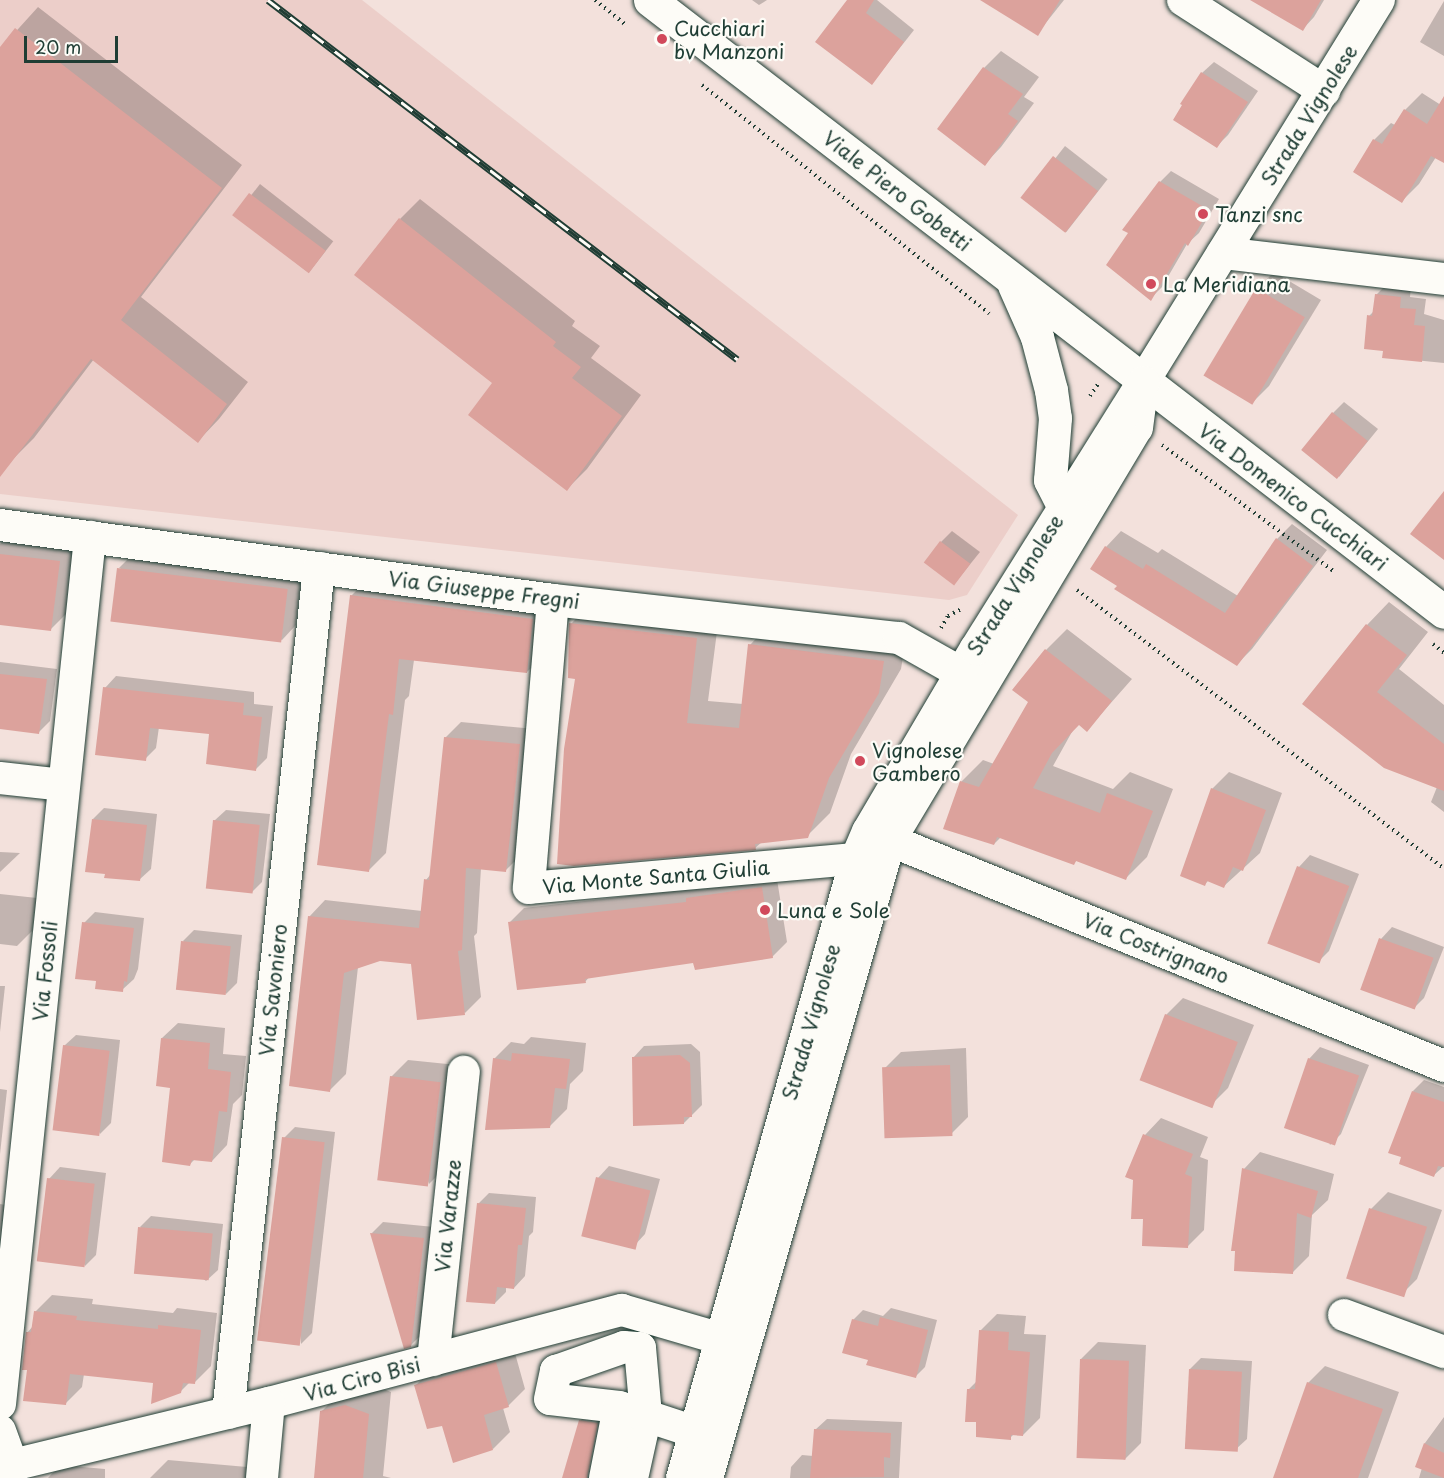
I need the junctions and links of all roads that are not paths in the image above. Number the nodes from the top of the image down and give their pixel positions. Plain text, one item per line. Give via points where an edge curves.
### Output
1 (650, 0) edge
2 (1183, 0) edge
3 (1379, 0) edge
4 (1324, 91) junction
5 (1223, 253) junction
6 (1444, 279) edge
7 (1012, 281) junction
8 (1143, 382) junction
9 (1128, 423) junction
10 (1063, 506) junction
11 (0, 525) edge
12 (90, 537) junction
13 (319, 568) junction
14 (553, 600) junction
15 (1444, 612) edge
16 (961, 673) junction
17 (0, 778) edge
18 (63, 785) junction
19 (872, 844) junction
20 (1444, 1066) edge
21 (464, 1072) dead end
22 (1344, 1315) dead end
23 (722, 1339) junction
24 (1444, 1352) edge
25 (433, 1360) junction
26 (269, 1403) junction
27 (0, 1404) edge
28 (632, 1411) junction
29 (228, 1413) junction
30 (0, 1431) edge
31 (695, 1432) junction
32 (8, 1470) edge
33 (262, 1478) edge
34 (605, 1478) edge
35 (632, 1478) edge
36 (682, 1478) edge
37 (706, 1478) edge

1 - 7 main road, Viale Piero Gobetti
2 - 4 street
3 - 4 street, Strada Vignolese
4 - 5 street, Strada Vignolese
5 - 6 street
5 - 8 street, Strada Vignolese
7 - 8 main road, Viale Piero Gobetti
7 - 10 main road via 1037,337 1051,390 1055,418 1050,480
8 - 9 main road, Strada Vignolese
8 - 15 main road, Via Domenico Cucchiari
9 - 10 main road, Strada Vignolese
9 - 19 street, Strada Vignolese
10 - 16 main road, Strada Vignolese
11 - 12 street, Via Giuseppe Fregni
12 - 13 street, Via Giuseppe Fregni
12 - 18 street, Via Fossoli
13 - 14 street, Via Giuseppe Fregni
13 - 29 street, Via Savoniero
14 - 16 street, Via Giuseppe Fregni via 899,638
14 - 19 street, Via Monte Santa Giulia via 530,888
16 - 19 main road, Strada Vignolese
17 - 18 street
18 - 27 street, Via Fossoli
19 - 20 street, Via Costrignano
19 - 23 main road, Strada Vignolese
19 - 37 street, Strada Vignolese
21 - 25 street, Via Varazze
22 - 24 street
23 - 25 street, Via Ciro Bisi via 622,1310
23 - 31 main road, Strada Vignolese
25 - 26 street, Via Ciro Bisi
26 - 29 street, Via Ciro Bisi
26 - 33 street
28 - 31 street
28 - 34 street
28 - 35 street
29 - 32 street, Via Ciro Bisi
30 - 32 street
31 - 36 main road, Strada Vignolese

